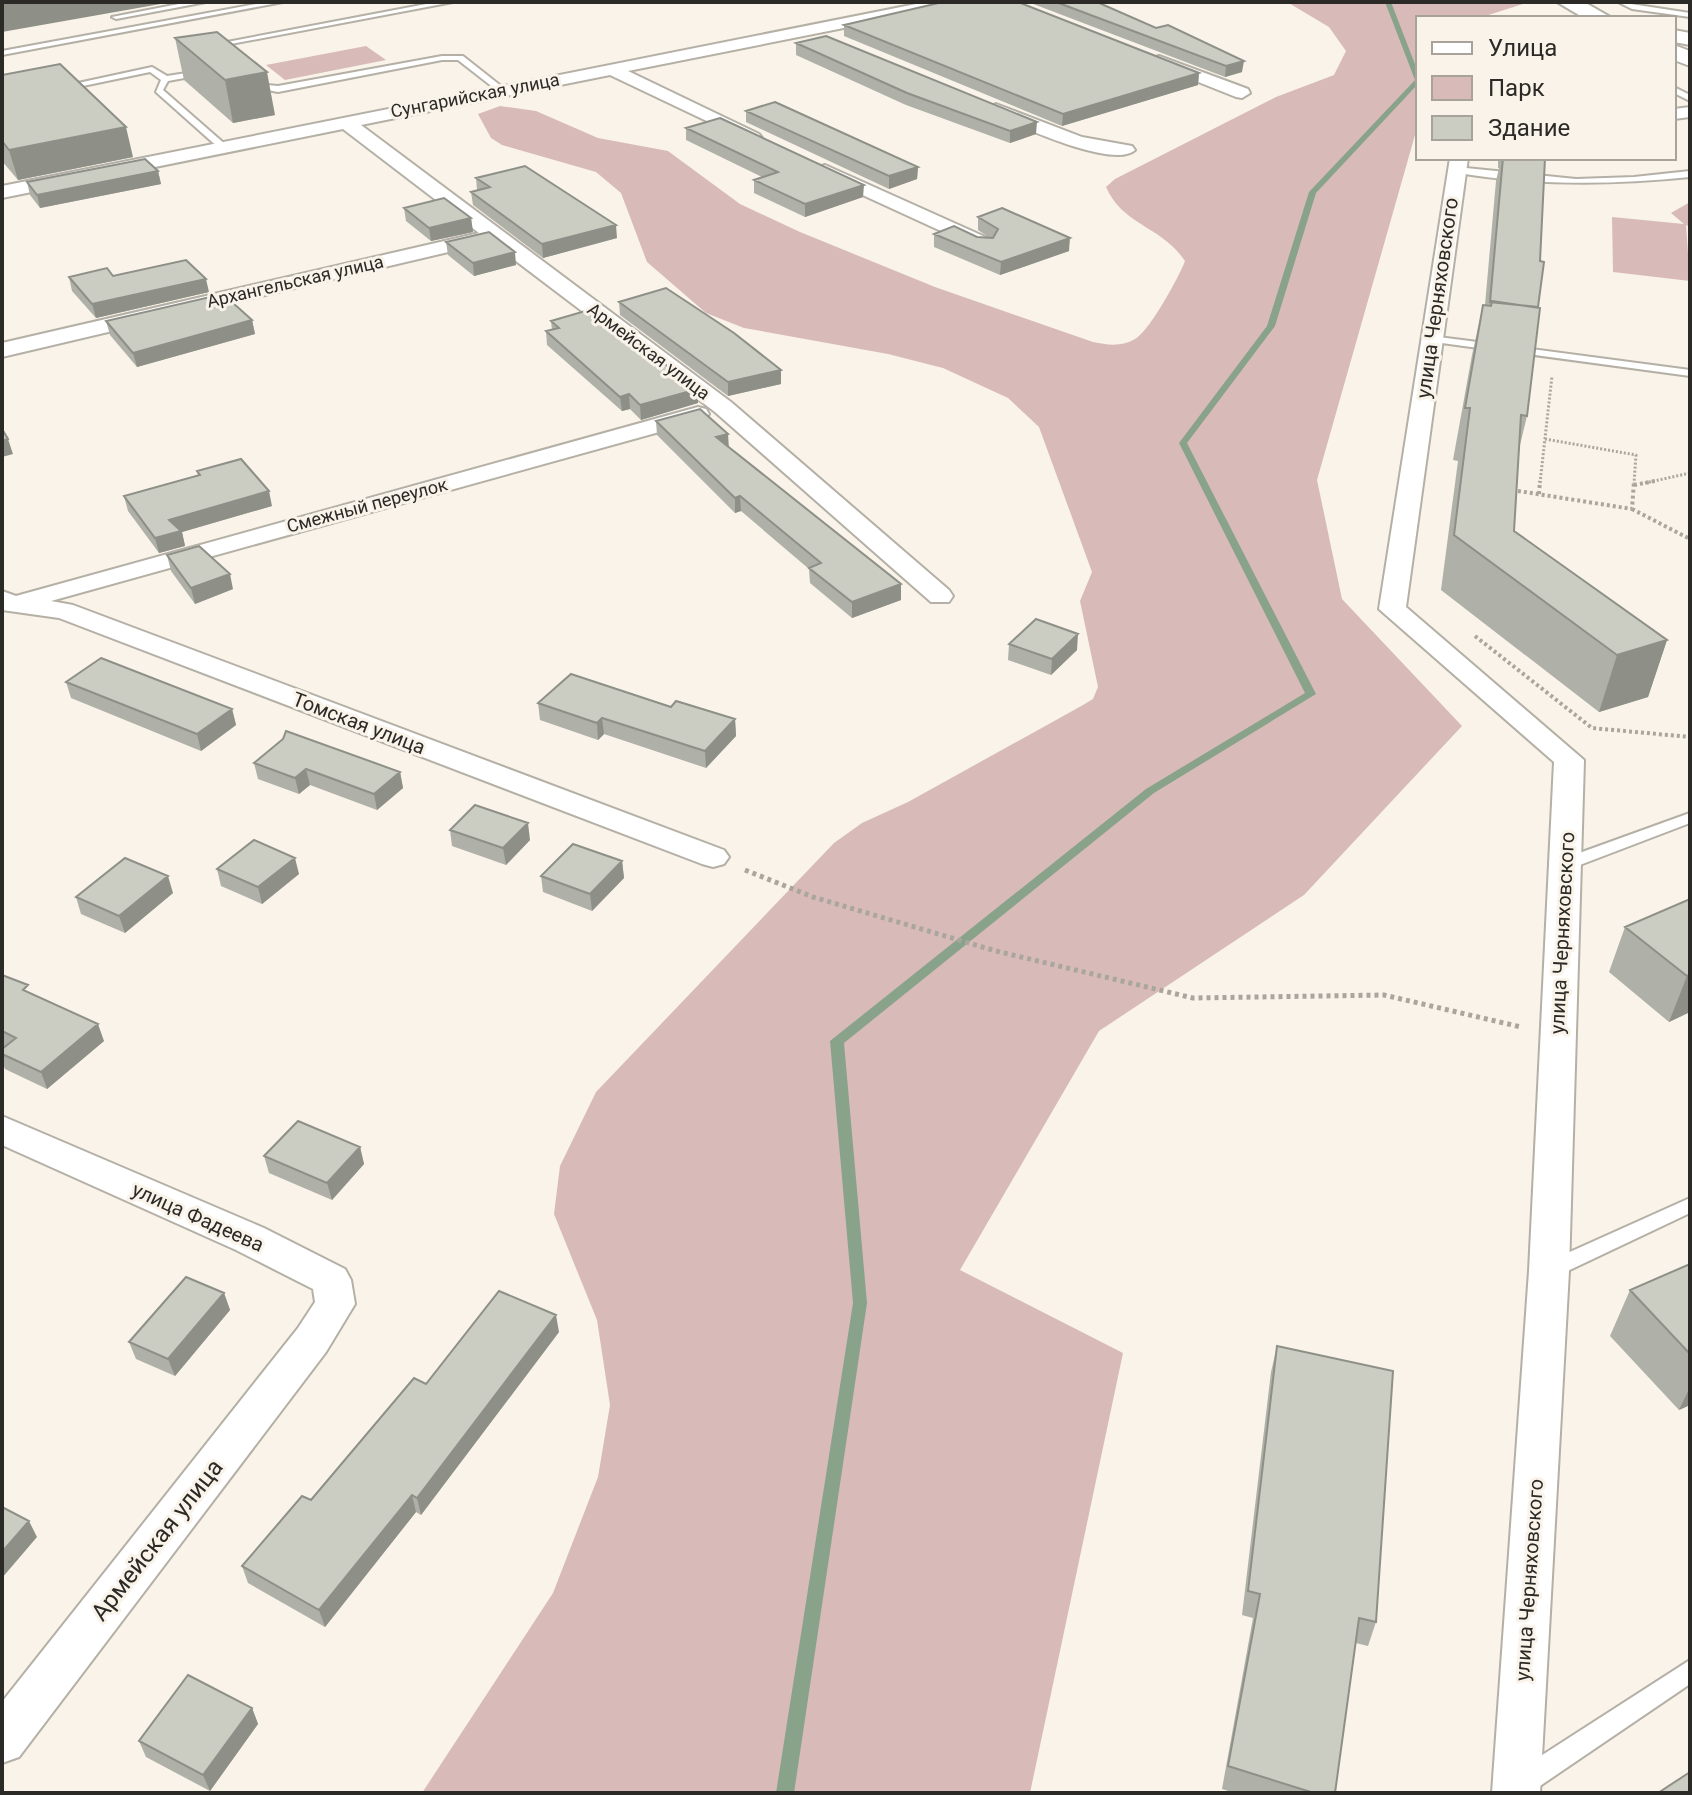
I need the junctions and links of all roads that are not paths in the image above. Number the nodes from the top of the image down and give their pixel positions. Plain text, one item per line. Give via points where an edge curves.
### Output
1 (202, 2) edge
2 (279, 2) edge
3 (449, 2) edge
4 (949, 2) edge
5 (1567, 2) edge
6 (1622, 2) edge
7 (1690, 15) edge
8 (1597, 16) edge
9 (116, 17) dead end
10 (807, 31) junction
11 (837, 43) edge
12 (215, 45) edge
13 (2, 53) edge
14 (1139, 53) edge
15 (608, 68) junction
16 (242, 69) edge
17 (208, 71) edge
18 (165, 79) junction
19 (47, 90) edge
20 (502, 90) junction
21 (1242, 93) dead end
22 (984, 104) edge
23 (345, 122) junction
24 (223, 147) junction
25 (773, 148) edge
26 (1126, 150) dead end
27 (1457, 164) edge
28 (814, 166) edge
29 (1690, 174) edge
30 (2, 192) edge
31 (495, 235) junction
32 (985, 244) edge
33 (1431, 339) junction
34 (2, 350) edge
35 (1690, 375) edge
36 (723, 407) junction
37 (940, 596) dead end
38 (7, 601) edge
39 (1690, 818) edge
40 (713, 857) road end
41 (1566, 864) junction
42 (2, 1130) edge
43 (1690, 1205) edge
44 (1549, 1271) junction
45 (312, 1340) joint
46 (1690, 1671) edge
47 (2, 1740) edge
48 (1516, 1790) edge

1 - 9 lane
2 - 13 lane
3 - 12 lane
4 - 10 street, Сунгарийская улица
5 - 8 main road
6 - 7 lane
10 - 11 street
10 - 15 street, Сунгарийская улица
14 - 21 street
15 - 20 street, Сунгарийская улица
15 - 25 street
16 - 20 lane via 265,87 278,89 460,58
17 - 18 lane
18 - 19 lane via 152,69
18 - 24 lane via 159,90
20 - 23 street, Сунгарийская улица
22 - 26 street via 1068,138
23 - 24 street, Сунгарийская улица
23 - 31 street, Армейская улица
24 - 30 street, Сунгарийская улица
27 - 29 lane via 1576,182
27 - 33 street, улица Черняховского
28 - 32 street
31 - 34 street, Архангельская улица
31 - 36 street, Армейская улица
33 - 35 lane
33 - 41 street, улица Черняховского via 1392,609 1569,760
36 - 37 street, Армейская улица
36 - 38 street, Смежный переулок
38 - 40 street, Томская улица via 64,611
39 - 41 lane
41 - 44 street, улица Черняховского
42 - 45 street, улица Фадеева via 331,1280 335,1304
43 - 44 lane
44 - 48 street, улица Черняховского
45 - 47 street, Армейская улица
46 - 48 lane

